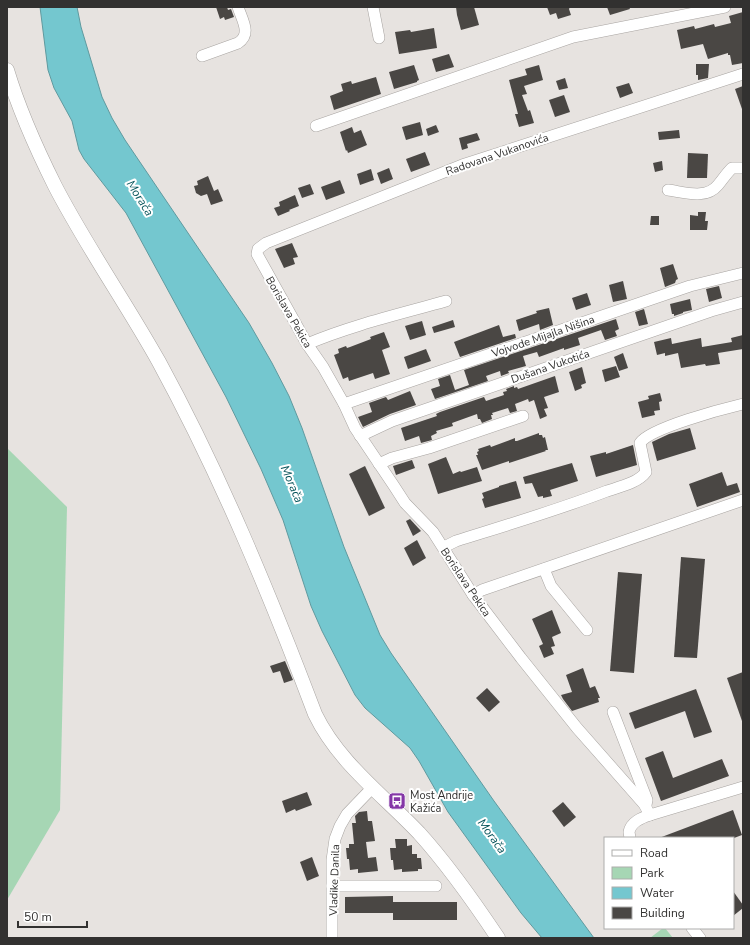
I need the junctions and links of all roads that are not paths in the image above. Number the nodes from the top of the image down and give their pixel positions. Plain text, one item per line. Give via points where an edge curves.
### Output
1 (238, 7) edge
2 (373, 7) edge
3 (725, 7) edge
4 (379, 38) dead end
5 (202, 56) dead end
6 (7, 70) edge
7 (743, 74) edge
8 (316, 126) dead end
9 (743, 168) edge
10 (668, 190) dead end
11 (258, 249) joint
12 (743, 273) edge
13 (446, 301) dead end
14 (743, 302) edge
15 (307, 344) junction
16 (344, 404) junction
17 (743, 404) edge
18 (523, 416) dead end
19 (360, 436) junction
20 (379, 464) junction
21 (743, 500) edge
22 (444, 547) junction
23 (544, 569) junction
24 (473, 595) junction
25 (587, 630) dead end
26 (613, 712) dead end
27 (373, 787) junction
28 (743, 787) edge
29 (648, 811) junction
30 (630, 837) edge
31 (332, 886) junction
32 (436, 886) dead end
33 (693, 929) edge
34 (332, 938) edge
35 (498, 938) edge
36 (700, 938) edge

1 - 5 street via 246,33 244,39
2 - 4 street
3 - 8 street via 573,37
6 - 27 main road via 27,126 54,185 145,338 189,420 256,563 320,722 335,746
7 - 11 street, Radovana Vukanovića via 462,165 266,243
9 - 10 street via 732,168 712,191 698,195
11 - 15 street, Borislava Pekica via 259,259
12 - 16 street, Vojvode Mijajla Nišina via 690,286
13 - 15 street via 353,327
14 - 19 street, Dušana Vukotića via 711,310 399,418
15 - 16 street, Borislava Pekica
16 - 19 street, Borislava Pekica
17 - 22 street via 687,420 647,437 640,443 646,472 643,476 591,497
18 - 20 street
19 - 20 street, Borislava Pekica
20 - 22 street, Borislava Pekica via 405,503
21 - 23 street
22 - 24 street, Borislava Pekica
23 - 24 street
23 - 25 street via 551,586
24 - 29 street, Borislava Pekica via 577,728
26 - 29 street via 647,800
27 - 31 street, Vladike Danila via 347,814 340,826 333,851
27 - 35 main road via 433,849
28 - 29 street
29 - 30 street via 633,824
31 - 32 street
31 - 34 street, Vladike Danila
33 - 36 street

